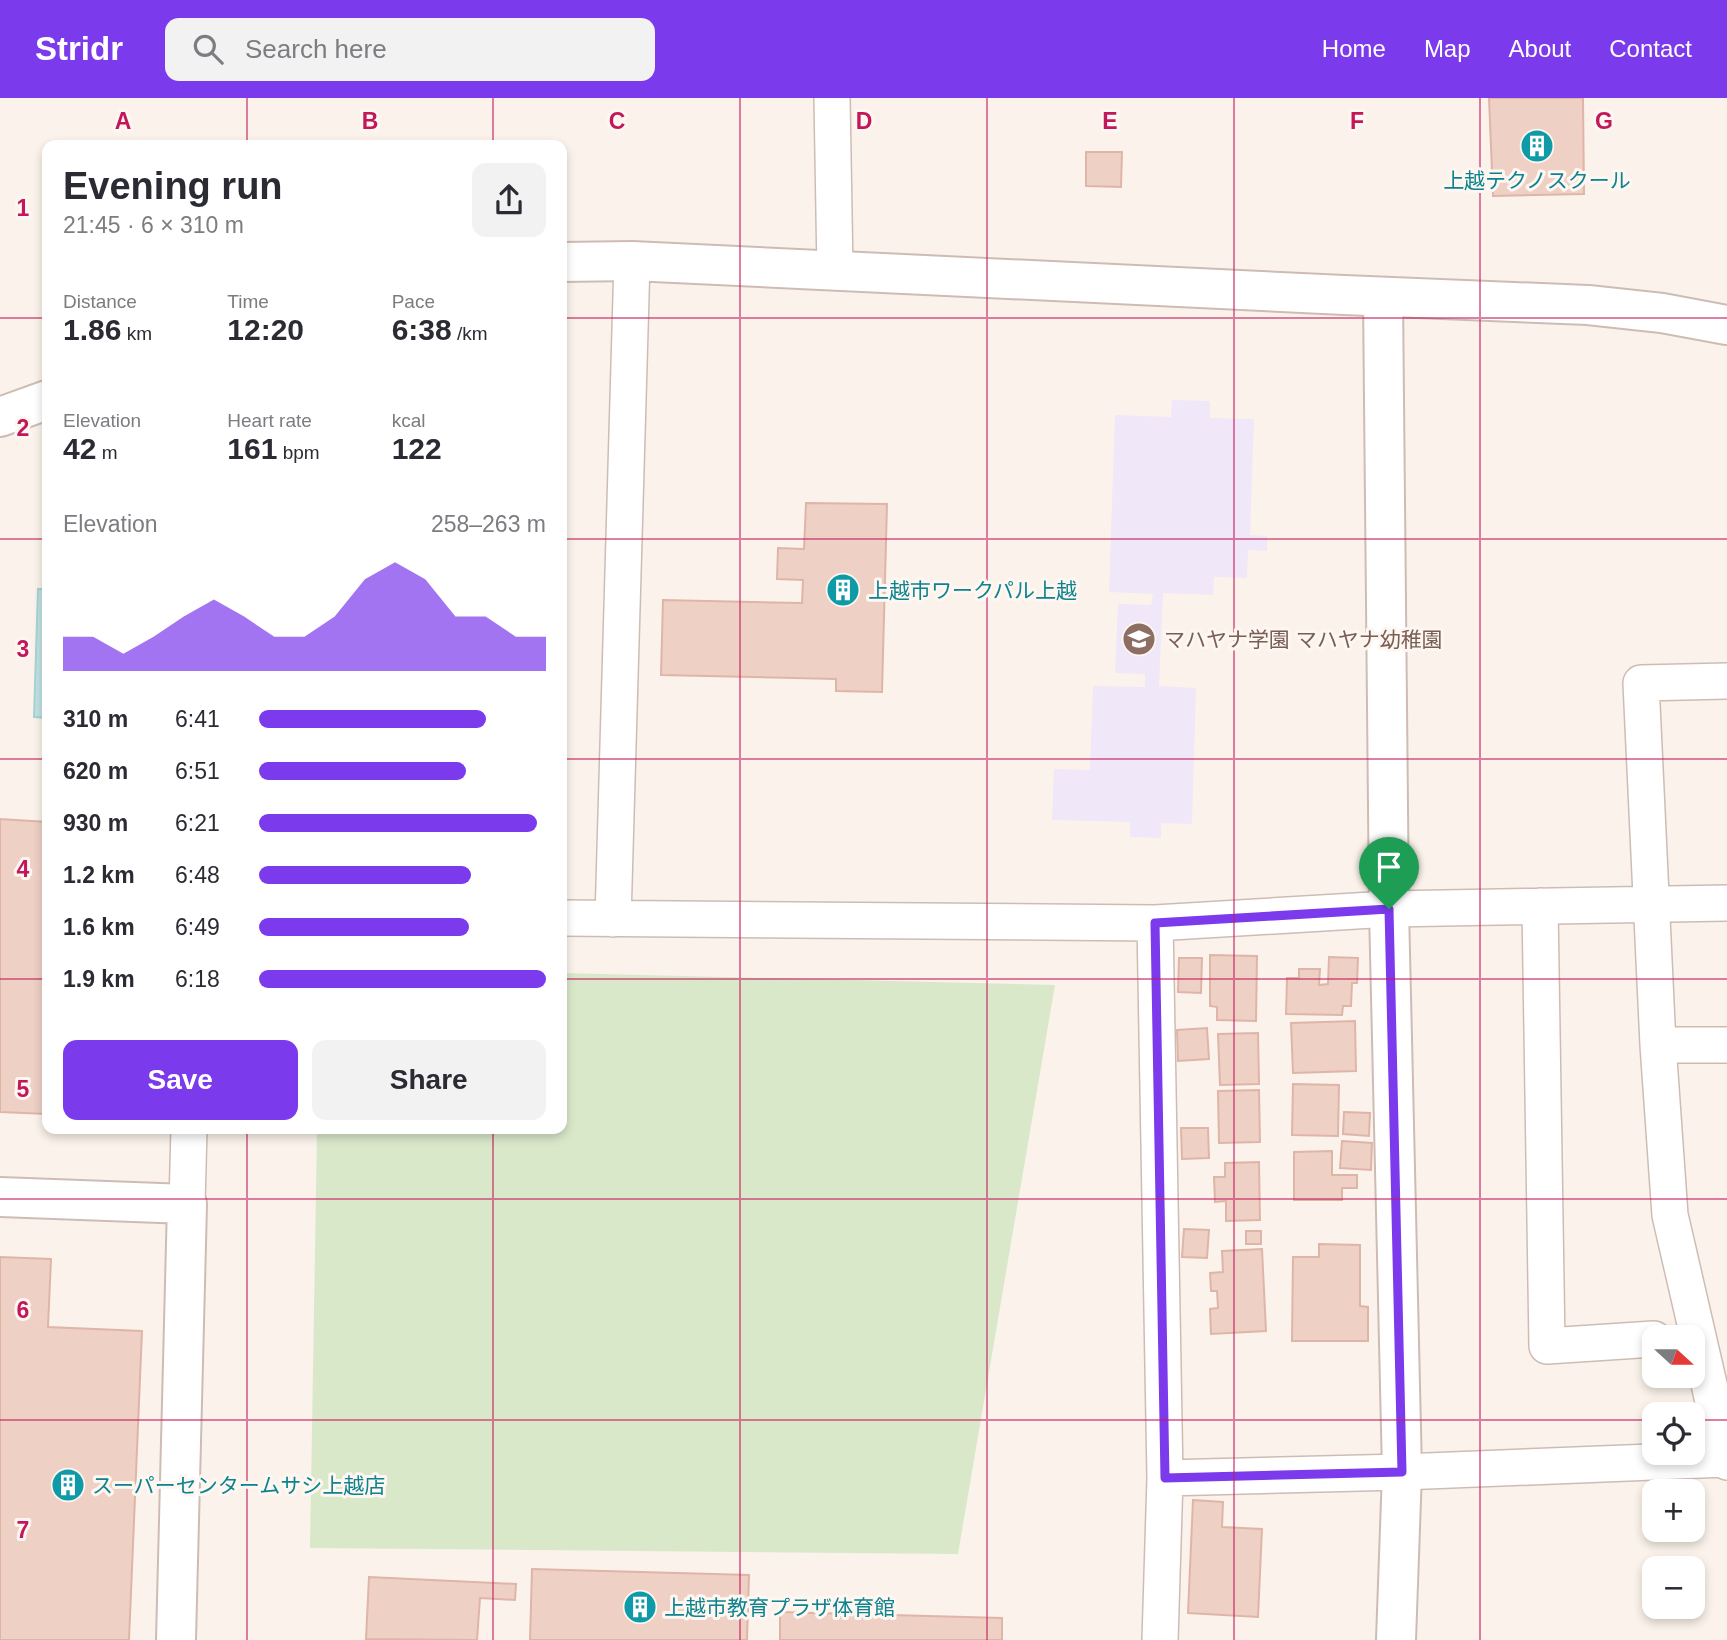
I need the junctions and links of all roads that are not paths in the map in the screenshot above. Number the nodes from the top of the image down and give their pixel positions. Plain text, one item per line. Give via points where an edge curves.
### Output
1 (832, 98) edge
2 (632, 261) junction
3 (567, 262) edge
4 (835, 271) junction
5 (1383, 297) junction
6 (1727, 325) edge
7 (42, 402) edge
8 (0, 417) edge
9 (1727, 681) edge
10 (1727, 903) edge
11 (1652, 905) junction
12 (1540, 906) junction
13 (1389, 909) junction
14 (567, 918) edge
15 (613, 919) junction
16 (1155, 923) junction
17 (1658, 1045) junction
18 (1727, 1045) edge
19 (189, 1134) edge
20 (0, 1197) edge
21 (187, 1204) junction
22 (1685, 1325) edge
23 (1642, 1340) edge
24 (1704, 1388) edge
25 (1727, 1460) edge
26 (1402, 1472) junction
27 (1165, 1478) junction
28 (176, 1640) edge
29 (1160, 1640) edge
30 (1396, 1640) edge

1 - 4 street
2 - 3 street
2 - 4 street
2 - 15 street
4 - 5 street
5 - 6 street via 1588,305
5 - 13 street
7 - 8 street
9 - 11 street via 1641,683
10 - 11 street
11 - 12 street
11 - 17 street
12 - 13 street
12 - 23 street via 1547,1346
13 - 16 street
13 - 26 street
14 - 15 street
15 - 16 street
16 - 27 street
17 - 18 street
17 - 22 street via 1670,1215
19 - 21 street
20 - 21 street
21 - 28 street
24 - 25 street
25 - 26 street
26 - 27 street
26 - 30 street
27 - 29 street

